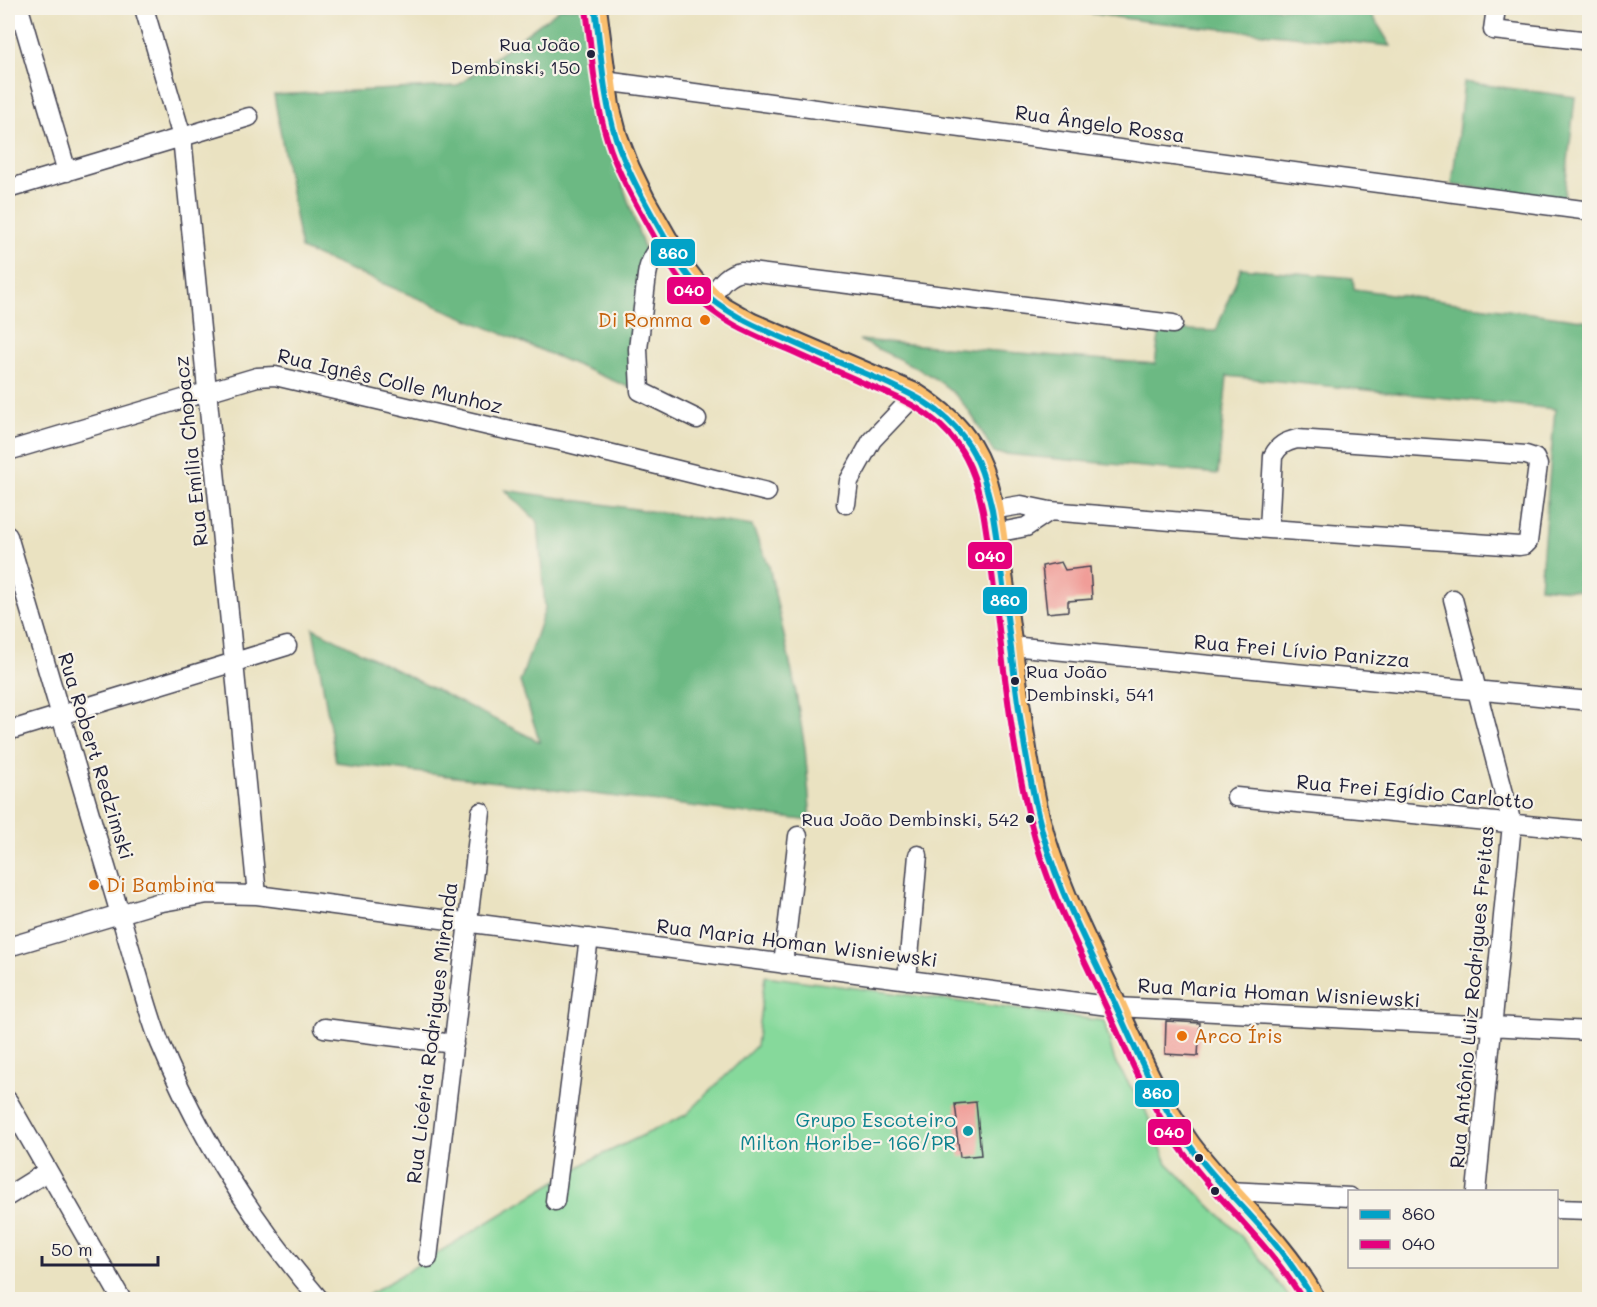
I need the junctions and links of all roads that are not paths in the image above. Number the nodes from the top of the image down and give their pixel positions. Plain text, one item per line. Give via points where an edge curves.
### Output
1 (19, 8) edge
2 (144, 8) edge
3 (596, 8) edge
4 (1496, 8) edge
5 (1590, 41) edge
6 (604, 81) junction
7 (249, 117) dead end
8 (182, 137) junction
9 (67, 172) junction
10 (8, 189) edge
11 (1590, 211) edge
12 (666, 240) junction
13 (710, 297) junction
14 (1173, 324) dead end
15 (208, 392) junction
16 (915, 395) junction
17 (697, 419) dead end
18 (8, 452) edge
19 (767, 492) dead end
20 (846, 504) dead end
21 (991, 510) junction
22 (1050, 511) junction
23 (1269, 529) junction
24 (995, 532) junction
25 (8, 536) edge
26 (1453, 599) dead end
27 (287, 646) dead end
28 (1011, 646) junction
29 (234, 662) junction
30 (1477, 690) junction
31 (1590, 701) edge
32 (61, 715) junction
33 (8, 731) edge
34 (1236, 797) dead end
35 (481, 812) dead end
36 (1512, 824) junction
37 (1590, 831) edge
38 (798, 836) dead end
39 (918, 855) dead end
40 (257, 895) junction
41 (119, 913) junction
42 (468, 922) junction
43 (589, 938) junction
44 (8, 947) edge
45 (783, 964) junction
46 (907, 980) junction
47 (1116, 1007) junction
48 (1492, 1026) junction
49 (324, 1028) dead end
50 (1590, 1031) edge
51 (454, 1044) junction
52 (8, 1101) edge
53 (48, 1171) junction
54 (1476, 1190) edge
55 (1228, 1191) junction
56 (8, 1196) edge
57 (1348, 1197) edge
58 (555, 1201) dead end
59 (1558, 1209) edge
60 (1590, 1210) edge
61 (428, 1258) dead end
62 (122, 1299) edge
63 (320, 1299) edge
64 (1314, 1299) edge

1 - 9 street
2 - 8 street, Rua Emília Chopacz
3 - 6 main road
4 - 5 street via 1493,30
6 - 11 street, Rua Ângelo Rossa
6 - 12 main road via 616,137 628,168
7 - 8 street
8 - 9 street
8 - 15 street, Rua Emília Chopacz
9 - 10 street
12 - 13 main road via 681,266
12 - 17 street via 652,256 647,276 638,350 640,391
13 - 14 street via 728,275 742,271
13 - 16 main road via 750,324
15 - 18 street, Rua Ignês Colle Munhoz
15 - 19 street, Rua Ignês Colle Munhoz via 257,377 285,378
15 - 29 street, Rua Emília Chopacz
16 - 20 street via 872,440 849,481
16 - 21 main road via 955,426 970,446 987,486
21 - 22 street via 1021,505
21 - 24 main road
22 - 23 street
22 - 24 street via 1026,527
23 - 23 street via 1525,545 1538,465 1535,458 1526,455 1297,439 1277,448 1273,456
24 - 28 main road
25 - 32 street, Rua Robert Redzimski
26 - 30 street, Rua Antônio Luiz Rodrigues Freitas
27 - 29 street
28 - 30 street, Rua Frei Lívio Panizza
28 - 47 main road via 1025,753 1042,831 1063,892
29 - 32 street
29 - 40 street, Rua Emília Chopacz
30 - 31 street, Rua Frei Lívio Panizza
30 - 36 street, Rua Antônio Luiz Rodrigues Freitas
32 - 33 street
32 - 41 street, Rua Robert Redzimski
34 - 36 street, Rua Frei Egídio Carlotto
35 - 42 street, Rua Licéria Rodrigues Miranda
36 - 37 street, Rua Frei Egídio Carlotto
36 - 48 street, Rua Antônio Luiz Rodrigues Freitas
38 - 45 street
39 - 46 street
40 - 41 street, Rua Maria Homan Wisniewski via 201,895
40 - 42 street, Rua Maria Homan Wisniewski
41 - 44 street, Rua Maria Homan Wisniewski
41 - 63 street, Rua Robert Redzimski via 159,1041 197,1120 250,1211
42 - 43 street, Rua Maria Homan Wisniewski
42 - 51 street, Rua Licéria Rodrigues Miranda
43 - 45 street, Rua Maria Homan Wisniewski
43 - 58 street
45 - 46 street, Rua Maria Homan Wisniewski
46 - 47 street, Rua Maria Homan Wisniewski
47 - 48 street, Rua Maria Homan Wisniewski
47 - 55 main road via 1147,1076 1177,1128
48 - 50 street, Rua Maria Homan Wisniewski
48 - 54 street, Rua Antônio Luiz Rodrigues Freitas
49 - 51 street
51 - 61 street, Rua Licéria Rodrigues Miranda
52 - 53 street
53 - 56 street
53 - 62 street
55 - 57 street
55 - 64 main road via 1292,1266
59 - 60 street

